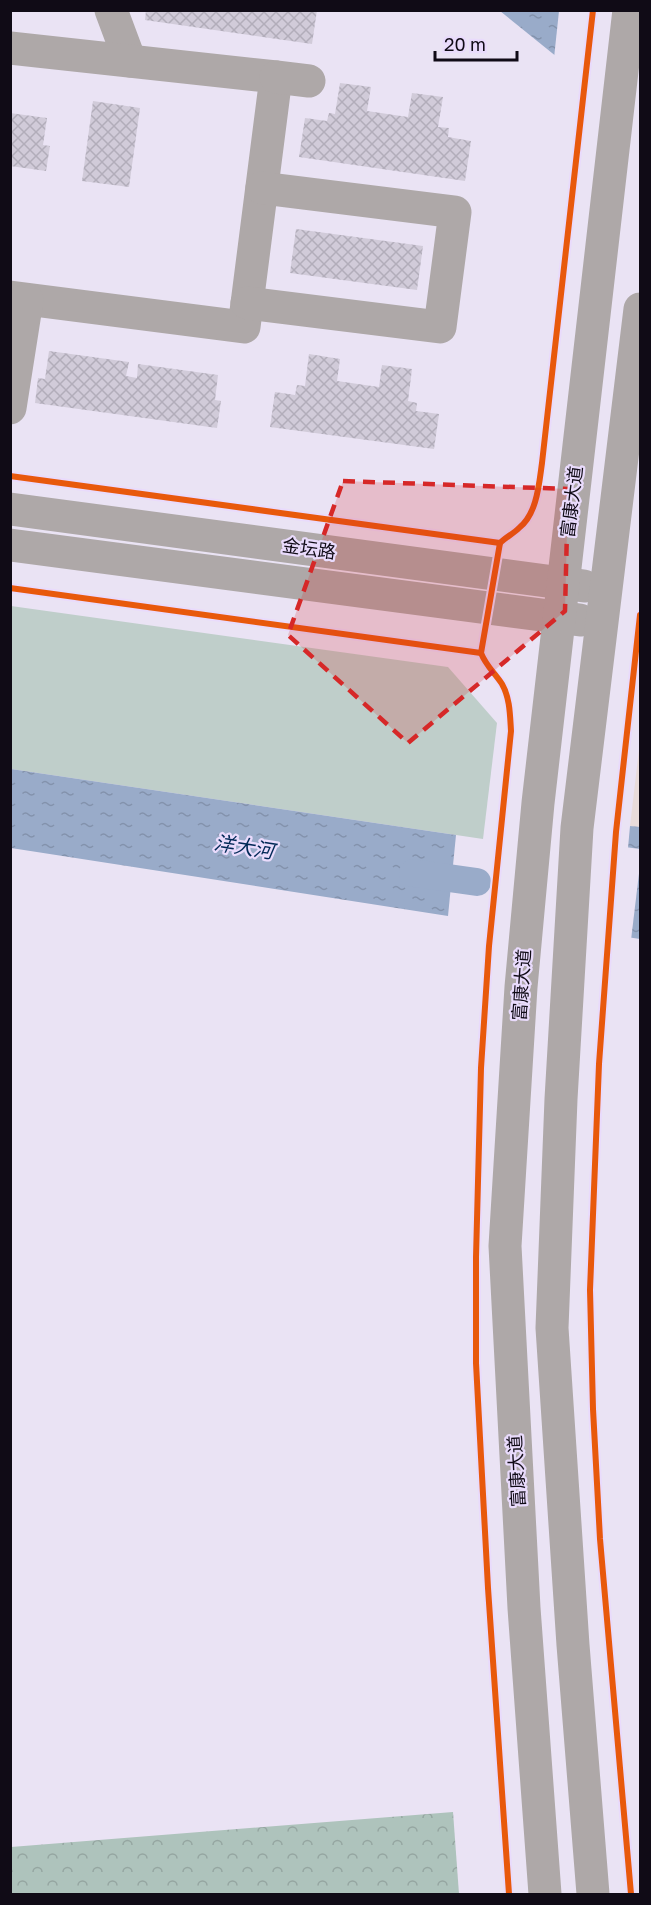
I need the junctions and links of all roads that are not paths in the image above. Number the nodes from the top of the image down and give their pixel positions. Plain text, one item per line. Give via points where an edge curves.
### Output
1 (111, 10) edge
2 (629, 10) edge
3 (10, 48) edge
4 (130, 61) junction
5 (276, 77) junction
6 (309, 81) dead end
7 (262, 188) junction
8 (19, 298) edge
9 (247, 303) junction
10 (640, 309) edge
11 (584, 397) junction
12 (630, 404) junction
13 (10, 408) edge
14 (10, 509) edge
15 (10, 545) edge
16 (563, 583) junction
17 (607, 589) junction
18 (559, 617) junction
19 (602, 623) junction
20 (545, 1894) edge
21 (593, 1894) edge

1 - 4 street
2 - 11 street, 富康大道
3 - 4 street
4 - 5 street
5 - 6 street
5 - 7 street
7 - 9 street
7 - 9 street via 455,212 440,327
8 - 9 street via 244,327
8 - 13 street
10 - 12 street
11 - 12 street
11 - 16 street, 富康大道
12 - 17 street
14 - 16 street, 金坛路
15 - 18 street, 金坛路
16 - 17 street, 金坛路
16 - 18 street, 富康大道
17 - 19 street
18 - 19 street, 金坛路
18 - 20 street, 富康大道 via 521,987 505,1246 524,1608
19 - 21 street via 577,828 552,1328

